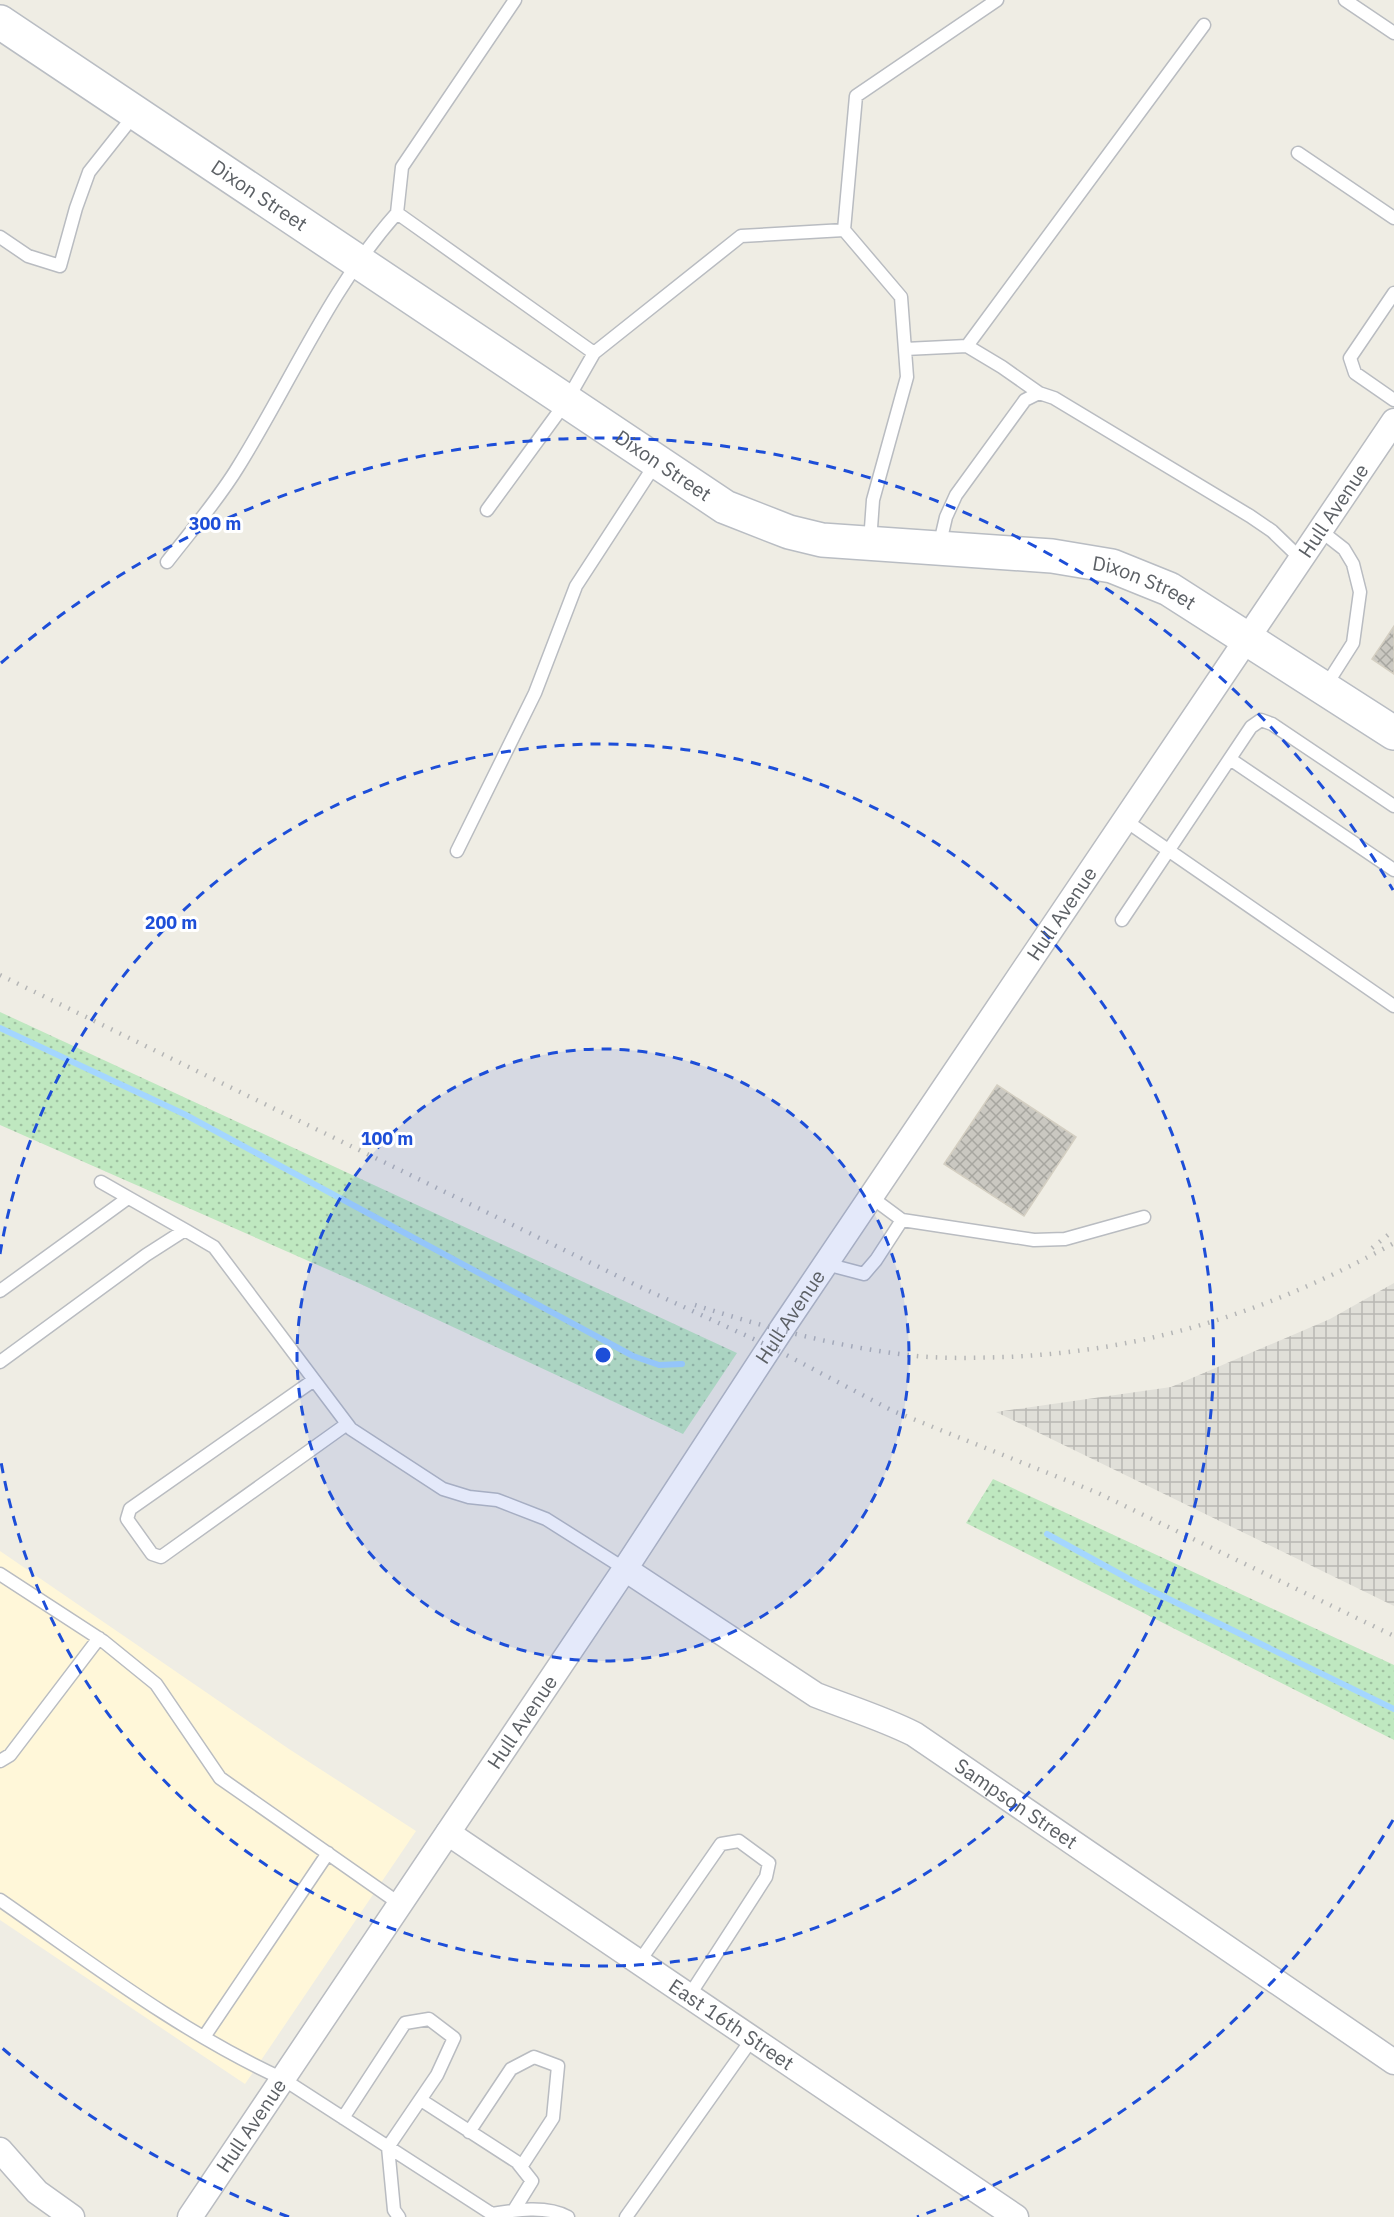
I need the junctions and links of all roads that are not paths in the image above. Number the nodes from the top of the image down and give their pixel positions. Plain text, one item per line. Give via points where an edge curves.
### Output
1 (515, 0) edge
2 (998, 0) edge
3 (1345, 0) edge
4 (0, 22) edge
5 (1204, 25) dead end
6 (1394, 33) edge
7 (135, 113) junction
8 (1298, 153) dead end
9 (397, 213) junction
10 (1394, 218) edge
11 (844, 231) junction
12 (0, 237) edge
13 (358, 262) junction
14 (1394, 293) edge
15 (967, 346) junction
16 (905, 349) junction
17 (594, 353) junction
18 (1039, 393) junction
19 (566, 402) junction
20 (1394, 417) edge
21 (657, 462) junction
22 (487, 510) dead end
23 (1321, 531) junction
24 (870, 543) junction
25 (938, 548) junction
26 (1301, 559) junction
27 (167, 562) dead end
28 (1249, 638) junction
29 (1325, 687) junction
30 (1394, 733) edge
31 (1230, 759) junction
32 (1394, 806) edge
33 (1126, 821) junction
34 (458, 851) dead end
35 (1168, 851) junction
36 (1394, 870) edge
37 (1122, 920) dead end
38 (1394, 1006) edge
39 (101, 1182) dead end
40 (871, 1197) junction
41 (128, 1198) junction
42 (1144, 1217) dead end
43 (902, 1220) junction
44 (185, 1230) junction
45 (826, 1264) junction
46 (0, 1291) edge
47 (0, 1362) edge
48 (314, 1380) junction
49 (346, 1424) junction
50 (625, 1569) junction
51 (0, 1574) edge
52 (99, 1638) junction
53 (0, 1761) edge
54 (448, 1833) junction
55 (328, 1852) junction
56 (0, 1900) edge
57 (400, 1904) junction
58 (639, 1962) junction
59 (689, 1996) junction
60 (204, 2037) junction
61 (752, 2038) junction
62 (1394, 2062) edge
63 (283, 2079) junction
64 (421, 2100) junction
65 (343, 2118) junction
66 (470, 2132) junction
67 (388, 2147) junction
68 (0, 2150) edge
69 (521, 2167) junction
70 (514, 2210) junction
71 (486, 2215) edge
72 (72, 2217) edge
73 (190, 2217) edge
74 (399, 2217) edge
75 (568, 2217) edge
76 (626, 2217) edge
77 (1016, 2217) edge

1 - 9 lane via 402,167
2 - 11 lane via 856,96
3 - 6 lane
4 - 7 street, Dixon Street
5 - 15 lane
7 - 12 lane via 89,172 60,266 28,256
7 - 13 street, Dixon Street
8 - 10 lane
9 - 13 lane
9 - 17 lane
11 - 16 lane via 901,297
11 - 17 lane via 741,236
13 - 19 street, Dixon Street
13 - 27 lane via 238,468
14 - 20 lane via 1350,358 1356,373
15 - 16 lane
15 - 18 lane
16 - 24 lane via 907,377 873,500
17 - 19 lane
18 - 25 lane via 1025,400 956,495
18 - 26 lane via 1054,398 1250,516
19 - 21 street, Dixon Street
19 - 22 lane
20 - 23 street, Hull Avenue
21 - 24 street, Dixon Street via 725,507 789,532 822,540
21 - 34 lane via 576,586 535,693
23 - 26 street, Hull Avenue
23 - 29 lane via 1344,549 1353,564 1360,592 1353,643
24 - 25 street, Dixon Street
25 - 28 street, Dixon Street via 1052,556 1112,566 1169,588
26 - 28 street, Hull Avenue
28 - 29 street, Dixon Street
28 - 33 street, Hull Avenue
29 - 30 street, Dixon Street
31 - 32 lane via 1251,727 1261,720
31 - 35 lane
31 - 36 lane
33 - 35 lane
33 - 40 street, Hull Avenue
35 - 37 lane
35 - 38 lane
39 - 41 lane
40 - 43 lane
40 - 45 street, Hull Avenue
41 - 44 lane
41 - 46 lane
42 - 43 lane via 1065,1239 1034,1240
43 - 45 lane via 864,1274
44 - 47 lane
44 - 48 lane via 214,1247
45 - 50 street, Hull Avenue
48 - 49 lane
48 - 49 lane via 130,1509 127,1519 152,1554 161,1557
49 - 50 lane via 443,1489 497,1500 546,1519
50 - 54 street, Hull Avenue
50 - 62 street, Sampson Street via 816,1695 881,1717 914,1734
51 - 52 lane
52 - 53 lane via 10,1755
52 - 55 lane via 156,1684 220,1778
54 - 57 street, Hull Avenue
54 - 58 street, East 16th Street
55 - 57 lane
55 - 60 lane
56 - 60 lane
57 - 63 street, Hull Avenue
58 - 59 street, East 16th Street
58 - 59 lane via 721,1844 739,1841 770,1863 766,1877
59 - 61 street, East 16th Street
60 - 63 lane
61 - 76 lane
61 - 77 street, East 16th Street
63 - 65 lane
63 - 73 street, Hull Avenue
64 - 65 lane via 454,2038 429,2019 405,2023
64 - 66 lane
64 - 67 lane
65 - 67 lane
66 - 69 lane
66 - 69 lane via 511,2069 534,2057 558,2066 553,2118
67 - 71 lane
67 - 74 lane via 394,2210
68 - 72 street via 37,2192
69 - 70 lane via 532,2181
70 - 71 lane
70 - 75 lane via 558,2211

